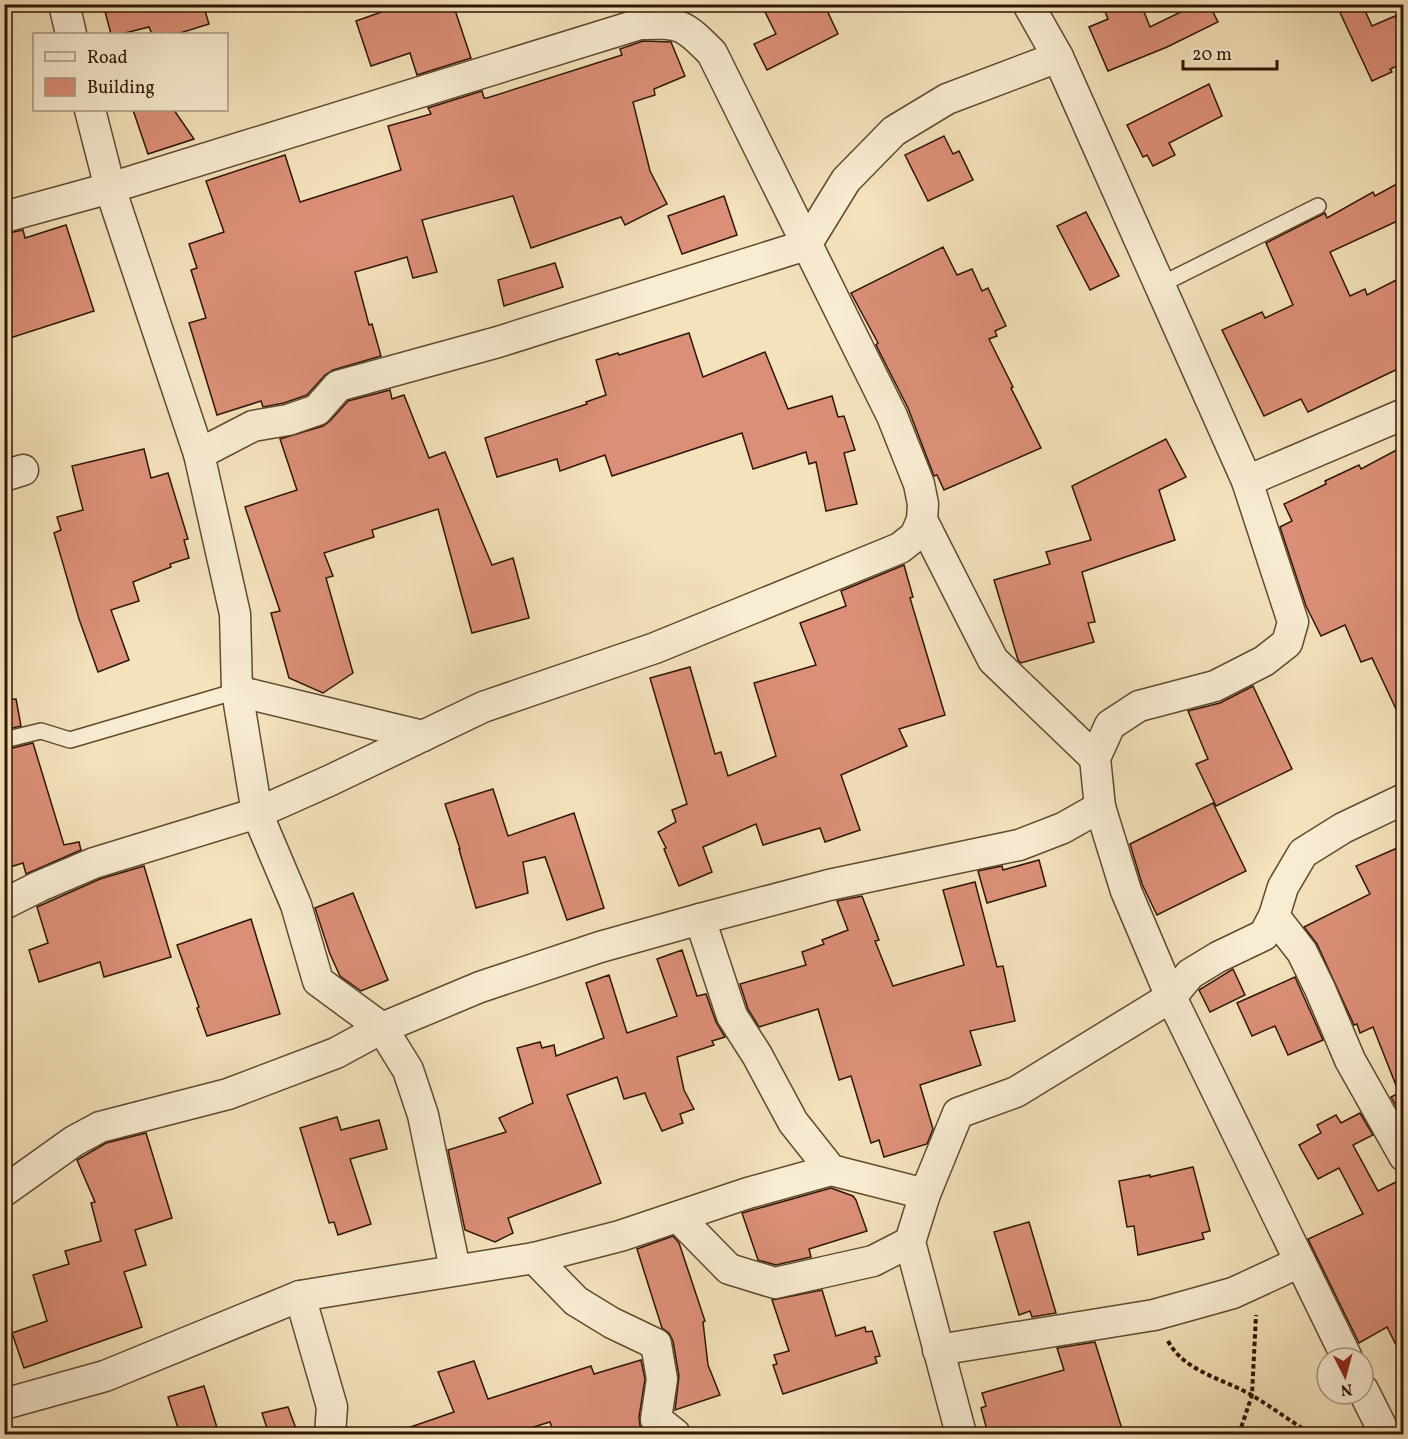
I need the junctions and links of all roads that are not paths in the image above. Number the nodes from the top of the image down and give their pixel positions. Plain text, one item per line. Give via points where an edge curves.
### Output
1 (63, 4) edge
2 (1028, 4) edge
3 (692, 18) edge
4 (71, 33) edge
5 (1058, 57) junction
6 (90, 111) edge
7 (110, 188) junction
8 (1318, 206) dead end
9 (4, 218) edge
10 (806, 245) junction
11 (1160, 285) junction
12 (1404, 414) edge
13 (199, 454) junction
14 (1247, 481) junction
15 (922, 520) junction
16 (237, 691) junction
17 (423, 736) junction
18 (4, 740) edge
19 (1095, 758) junction
20 (1404, 799) edge
21 (1100, 807) junction
22 (257, 813) junction
23 (4, 904) edge
24 (1274, 916) junction
25 (700, 919) junction
26 (1171, 997) junction
27 (382, 1028) junction
28 (1404, 1156) edge
29 (831, 1170) junction
30 (4, 1191) edge
31 (926, 1194) junction
32 (678, 1217) junction
33 (910, 1242) junction
34 (534, 1258) junction
35 (1300, 1262) junction
36 (455, 1269) junction
37 (300, 1296) junction
38 (1341, 1346) edge
39 (938, 1350) junction
40 (4, 1404) edge
41 (1371, 1406) edge
42 (330, 1434) edge
43 (675, 1434) edge
44 (961, 1434) edge
45 (1385, 1434) edge

1 - 4 street
2 - 5 street
3 - 7 street via 673,24 639,24
3 - 10 street
5 - 10 street via 946,99 894,131 846,180
5 - 11 street
6 - 7 street
7 - 9 street
7 - 13 street
8 - 11 lane
10 - 13 street via 509,338 338,386 317,410 253,426
10 - 15 street via 892,416 919,484
11 - 14 street
12 - 14 street
13 - 16 street via 235,614
14 - 19 street via 1293,622 1287,643 1264,661 1215,686 1139,706 1110,725
15 - 17 street via 915,536 900,548 655,648 483,707
15 - 19 street via 993,660
16 - 17 street
16 - 18 lane via 70,740 41,731
16 - 22 street
17 - 22 street
19 - 21 street
20 - 24 street via 1343,828 1303,853 1283,887
21 - 25 street via 1063,828 1019,845 829,885
21 - 26 street via 1126,891
22 - 23 street via 94,863
22 - 27 street via 296,905 318,981
24 - 26 street via 1264,935 1190,974
24 - 28 street via 1302,952 1350,1060
25 - 27 street via 480,987
25 - 29 street via 732,1016 793,1122
26 - 31 street via 1016,1092 958,1113
26 - 35 street
27 - 30 street via 336,1053 228,1094 100,1127
27 - 36 street via 408,1070 423,1115
29 - 31 street
29 - 32 street
31 - 33 street
32 - 33 street via 729,1269 775,1283 873,1261
32 - 34 street
33 - 39 street
34 - 36 street
34 - 43 street via 576,1300 656,1344 663,1379 656,1419
35 - 38 street
35 - 39 street via 1233,1293 1154,1315
36 - 37 street
37 - 40 street via 105,1376
37 - 42 street via 332,1407
39 - 44 street
41 - 45 street

